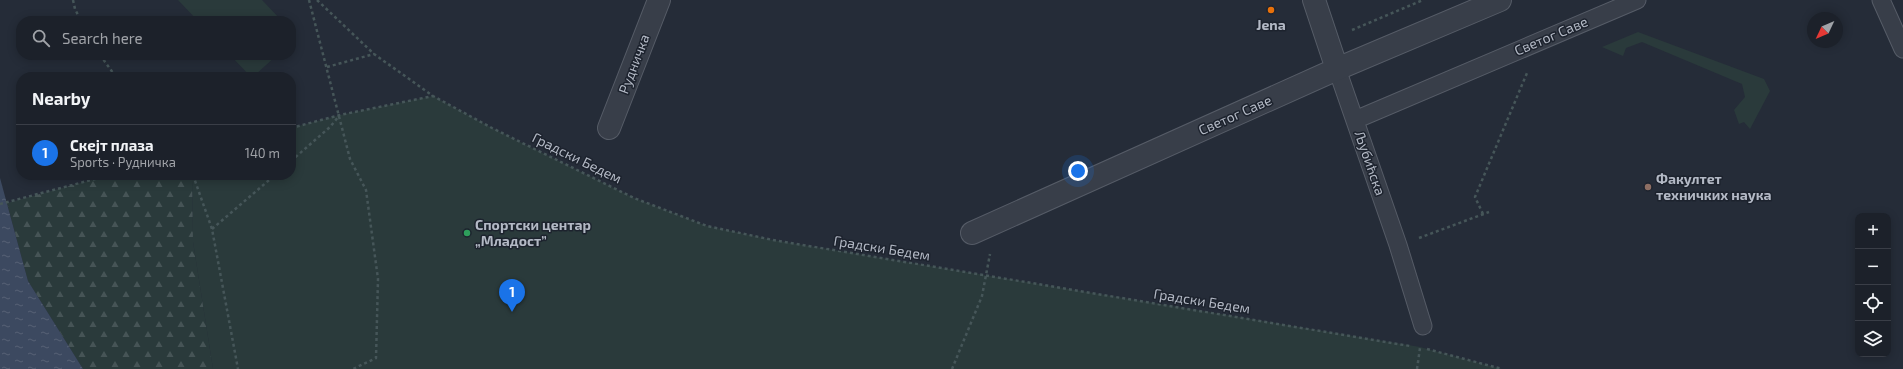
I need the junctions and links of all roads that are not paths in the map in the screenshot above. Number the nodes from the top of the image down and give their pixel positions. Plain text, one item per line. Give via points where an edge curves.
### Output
1 (658, 0) edge
2 (1314, 0) edge
3 (1500, 0) edge
4 (1637, 0) edge
5 (1881, 0) edge
6 (1903, 49) edge
7 (1338, 69) junction
8 (1355, 120) junction
9 (609, 128) dead end
10 (972, 232) dead end
11 (1423, 326) dead end

1 - 9 street, Рудничка
2 - 7 street, Љубићска
3 - 7 street, Светог Саве
4 - 8 lane, Светог Саве
5 - 6 lane
7 - 8 lane, Љубићска
7 - 10 street, Светог Саве
8 - 11 lane, Љубићска

